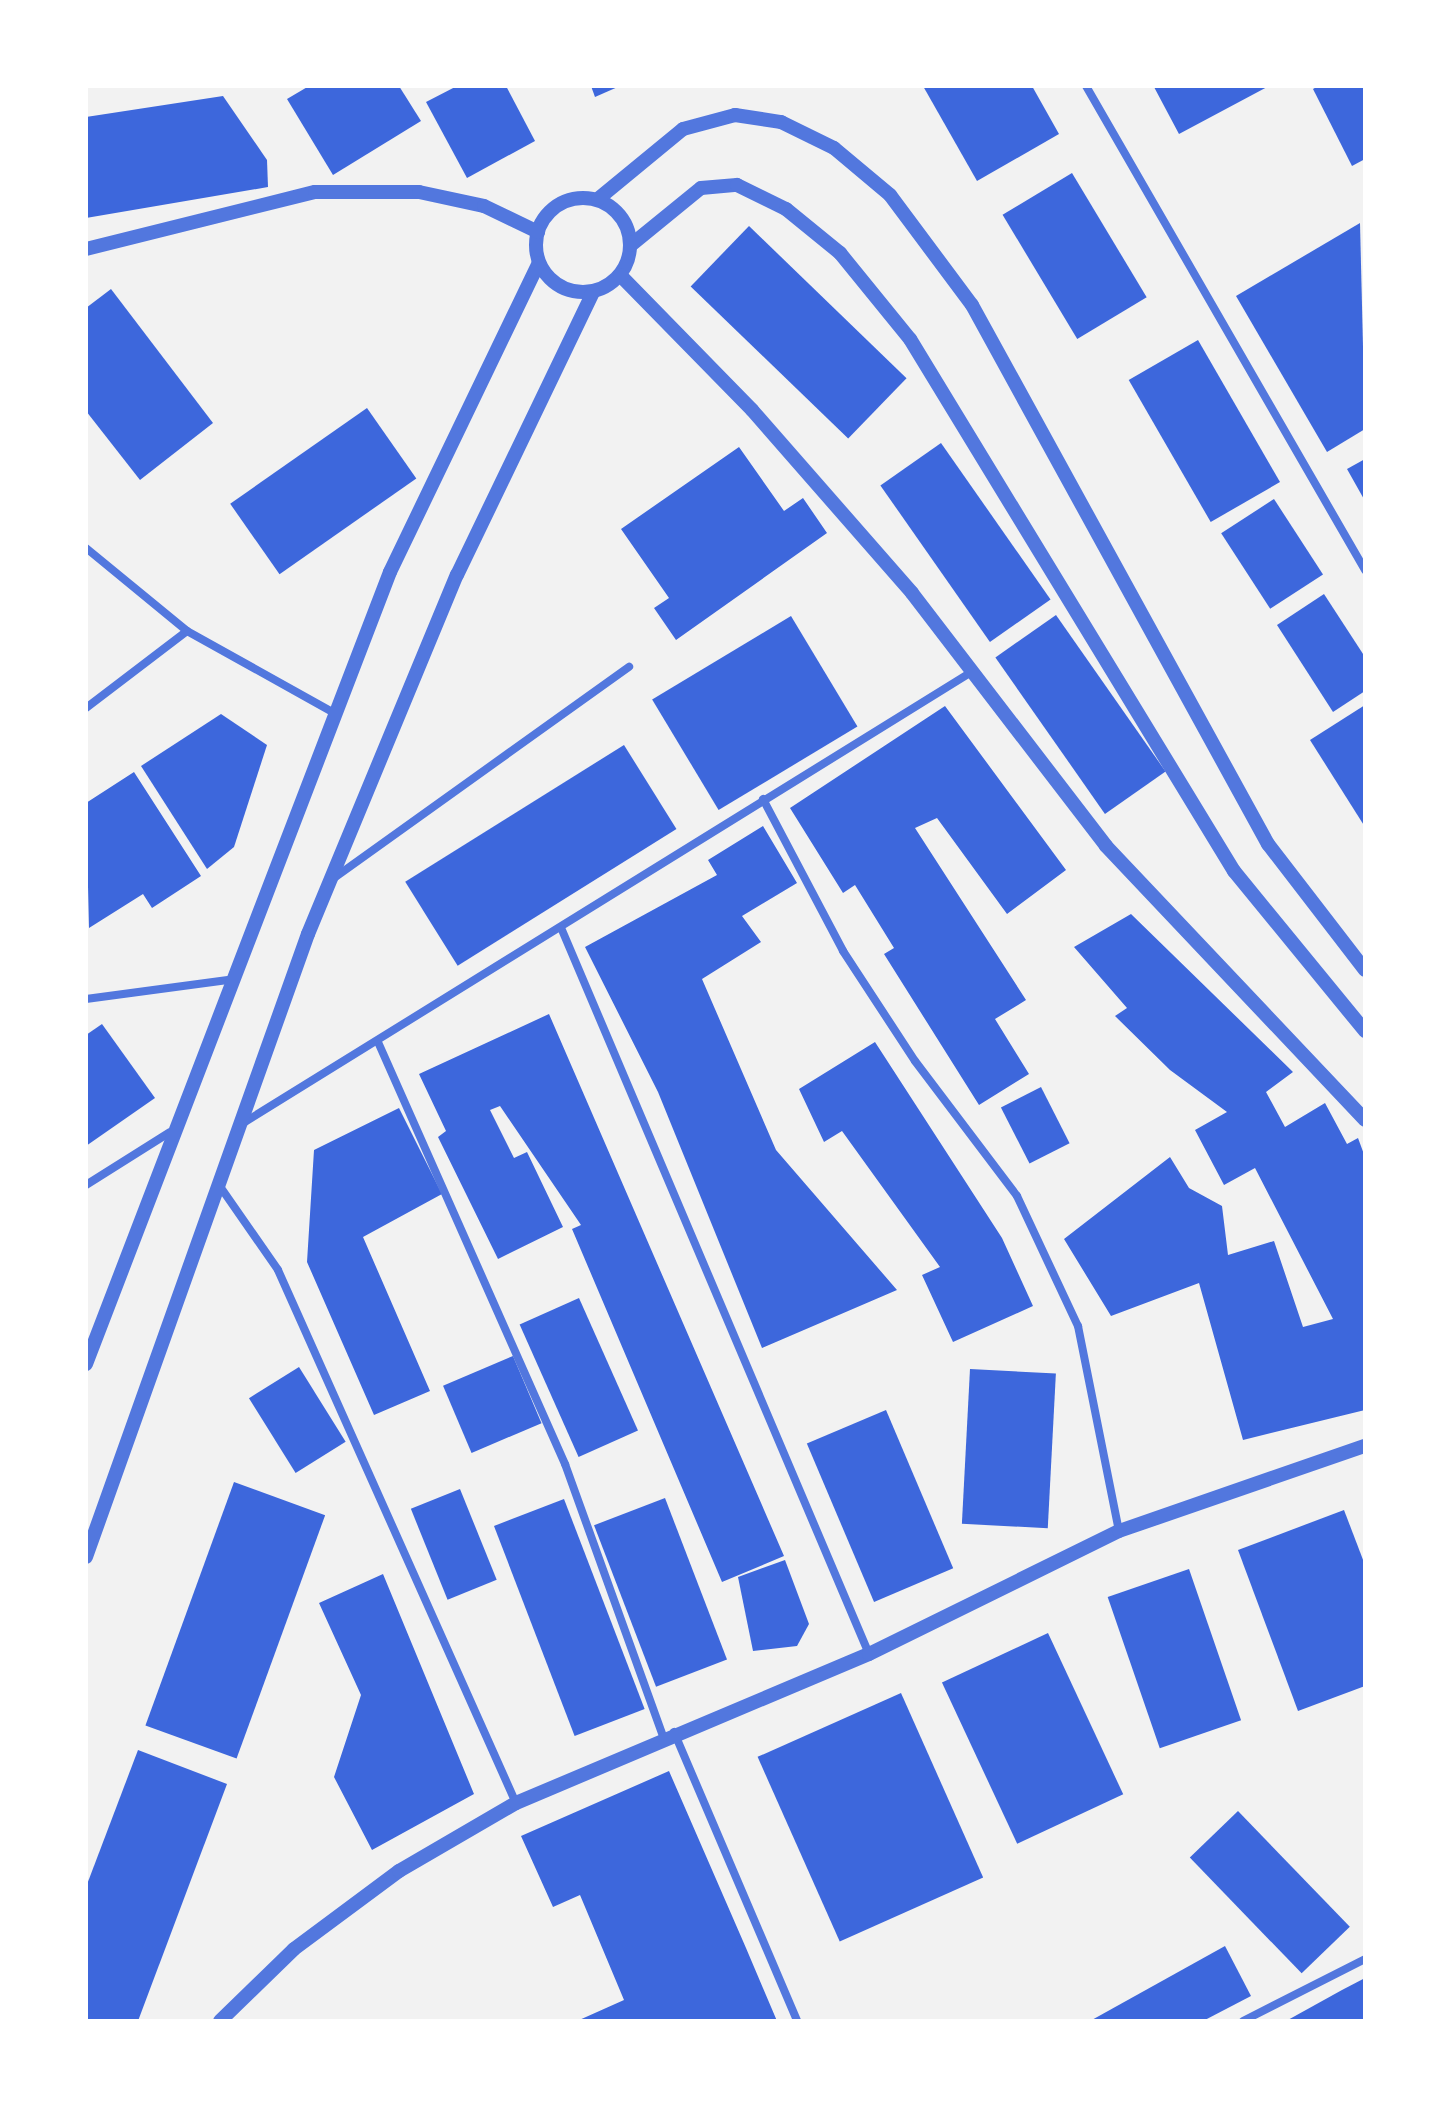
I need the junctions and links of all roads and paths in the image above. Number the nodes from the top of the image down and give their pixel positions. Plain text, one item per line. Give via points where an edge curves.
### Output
1 (1086, 86) edge
2 (598, 199) junction
3 (538, 232) junction
4 (631, 245) junction
5 (86, 249) edge
6 (539, 263) junction
7 (620, 275) junction
8 (593, 292) junction
9 (86, 548) edge
10 (1365, 570) edge
11 (187, 631) junction
12 (629, 667) dead end
13 (974, 671) junction
14 (86, 708) edge
15 (336, 714) junction
16 (763, 799) junction
17 (330, 881) junction
18 (562, 930) junction
19 (1365, 970) edge
20 (228, 980) junction
21 (86, 999) edge
22 (1365, 1031) edge
23 (378, 1042) junction
24 (1365, 1120) edge
25 (233, 1130) junction
26 (170, 1132) junction
27 (216, 1181) junction
28 (86, 1185) edge
29 (86, 1364) edge
30 (1365, 1446) edge
31 (1119, 1531) junction
32 (86, 1557) edge
33 (869, 1654) junction
34 (668, 1734) junction
35 (516, 1803) junction
36 (1365, 1959) edge
37 (220, 2021) edge
38 (797, 2021) edge
39 (1243, 2021) edge

1 - 10 street
2 - 3 street via 554,207
2 - 4 street via 622,217
2 - 19 street via 683,129 735,115 781,122 834,148 890,195 972,305 1268,844
3 - 5 street via 484,206 419,192 315,192
3 - 6 street
4 - 7 street
4 - 22 street via 701,188 737,185 786,209 840,253 910,339 1234,871
6 - 8 street via 561,287
6 - 15 street via 390,572
7 - 8 street
7 - 13 street via 752,410
8 - 17 street via 457,575
9 - 11 street
11 - 14 street
11 - 15 street
12 - 17 street
13 - 16 street
13 - 24 street via 1106,846
15 - 20 street
16 - 18 street
16 - 31 street via 843,951 915,1061 1017,1196 1078,1326
17 - 25 street
18 - 23 street
18 - 33 street
20 - 21 street
20 - 26 street
23 - 25 street
23 - 34 street via 565,1464
25 - 27 street
26 - 28 street
26 - 29 street
27 - 32 street
27 - 35 street via 278,1270
30 - 31 street
31 - 33 street
33 - 34 street
34 - 35 street
34 - 38 street
35 - 37 street via 399,1871 294,1949
36 - 39 street

